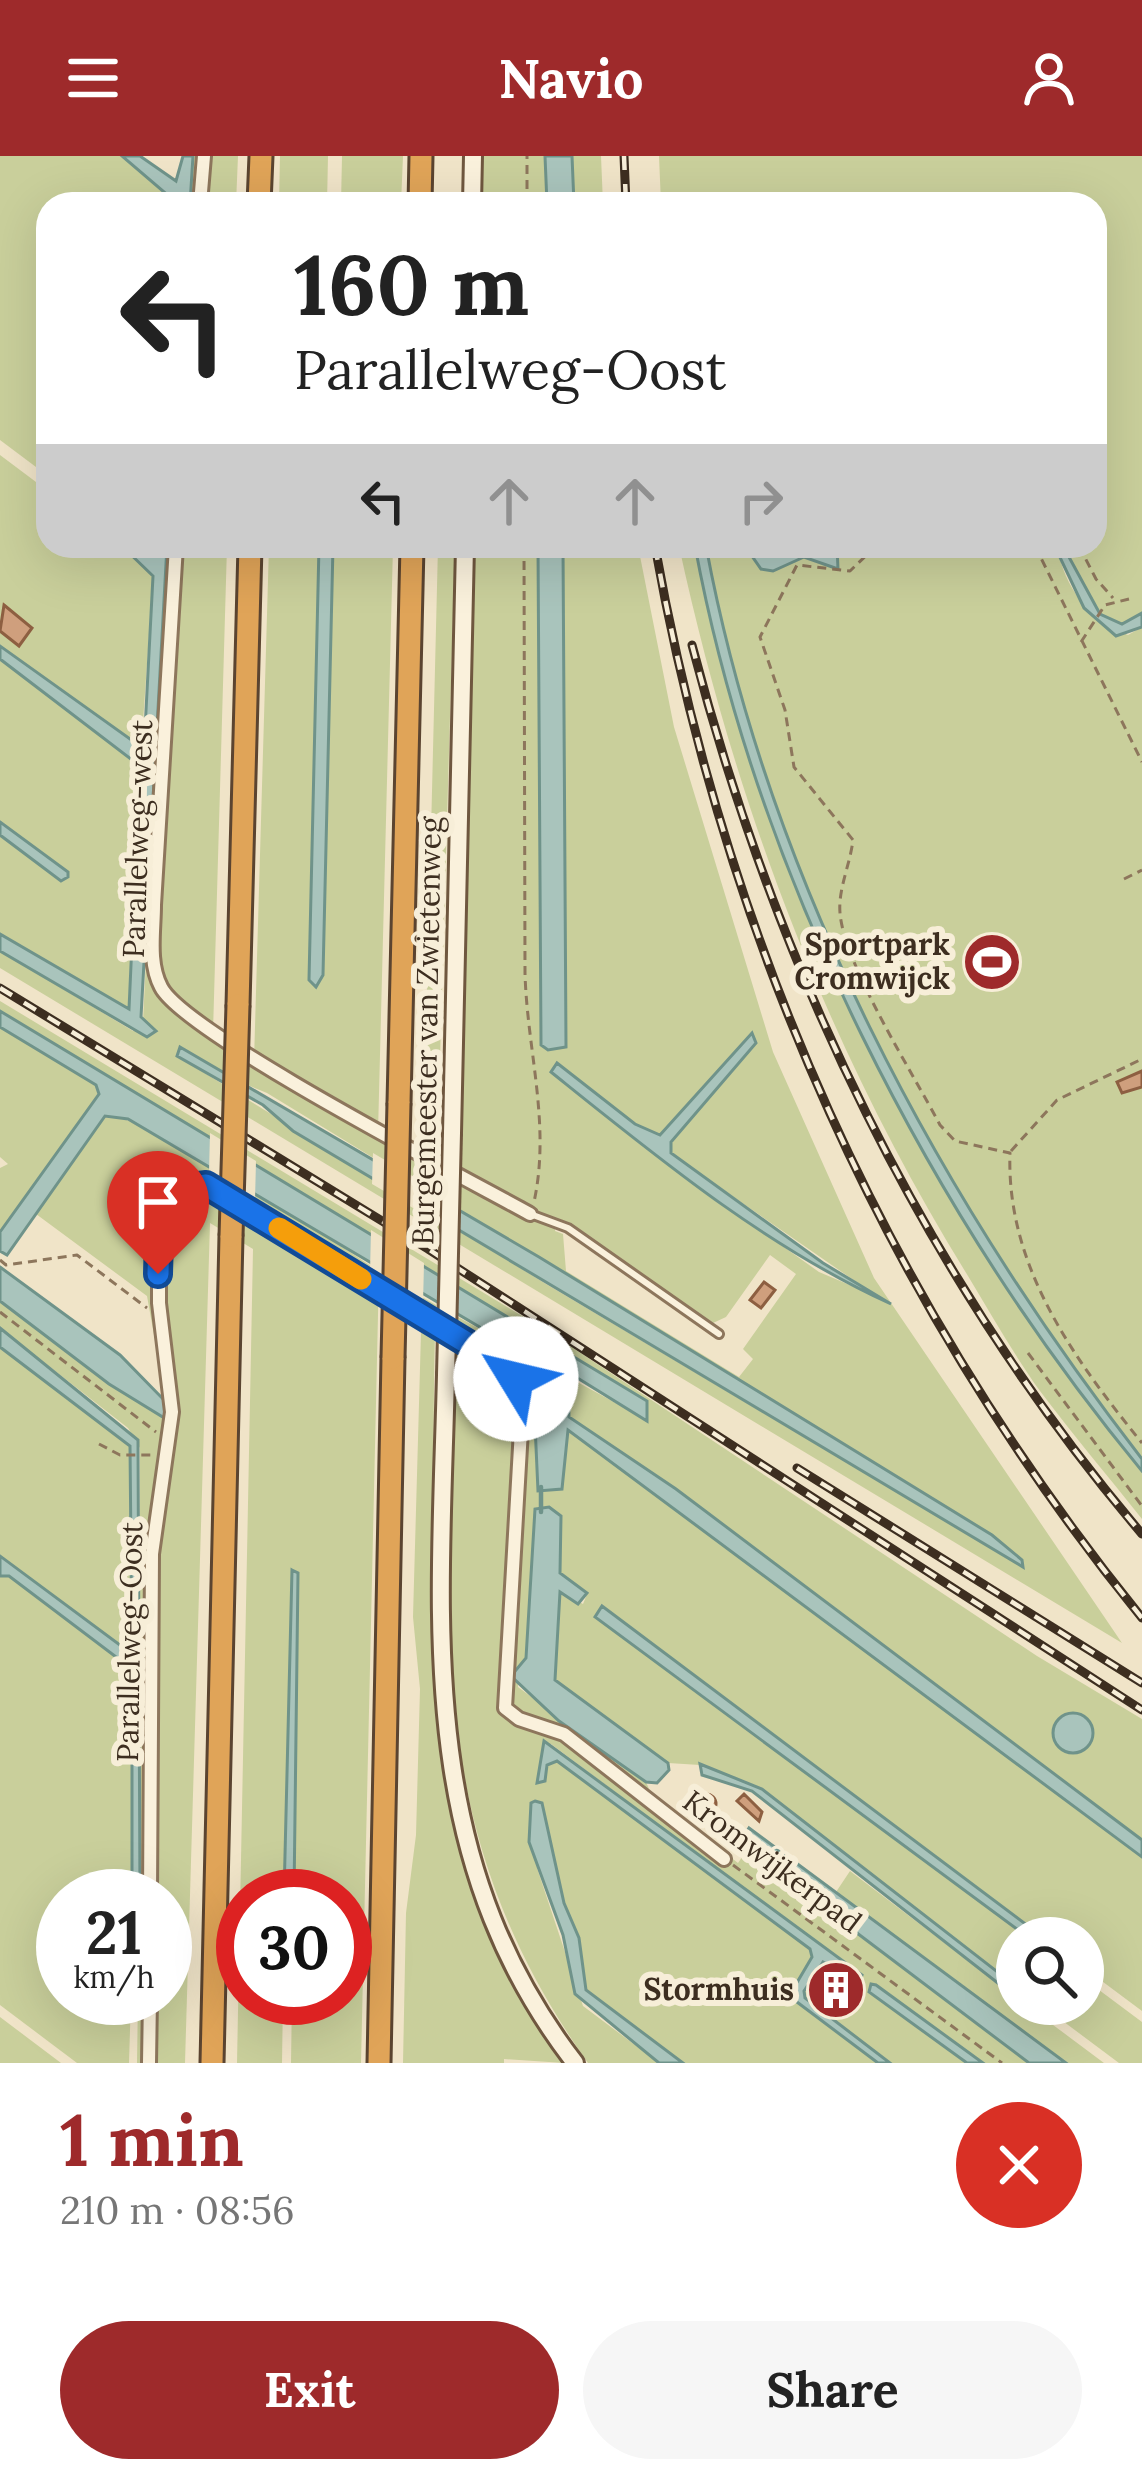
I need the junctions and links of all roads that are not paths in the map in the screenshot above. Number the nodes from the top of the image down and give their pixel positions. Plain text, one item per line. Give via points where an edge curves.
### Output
1 (204, 156) edge
2 (261, 156) edge
3 (421, 156) edge
4 (473, 156) edge
5 (201, 192) edge
6 (260, 192) edge
7 (420, 192) edge
8 (472, 192) edge
9 (175, 558) edge
10 (250, 558) edge
11 (412, 558) edge
12 (465, 558) edge
13 (530, 1214) joint
14 (719, 1334) dead end
15 (508, 1713) joint
16 (724, 1858) road end
17 (150, 1869) edge
18 (149, 2025) edge
19 (149, 2063) edge
20 (212, 2063) edge
21 (379, 2063) edge
22 (575, 2063) edge

1 - 5 street
2 - 6 highway
3 - 7 highway
4 - 8 main road
9 - 13 street, Parallelweg-west via 154,905 161,989 213,1032
10 - 20 highway, bridge
11 - 21 highway, bridge
12 - 22 main road, Burgemeester van Zwietenweg, bridge via 440,1655 451,1784 470,1859 501,1940
13 - 14 lane via 568,1228
15 - 16 street, Kromwijkerpad via 564,1734
15 - 17 street, Parallelweg-Oost via 523,1395 505,1366 206,1185 184,1189 161,1223 160,1318 172,1392 152,1554
18 - 19 street

